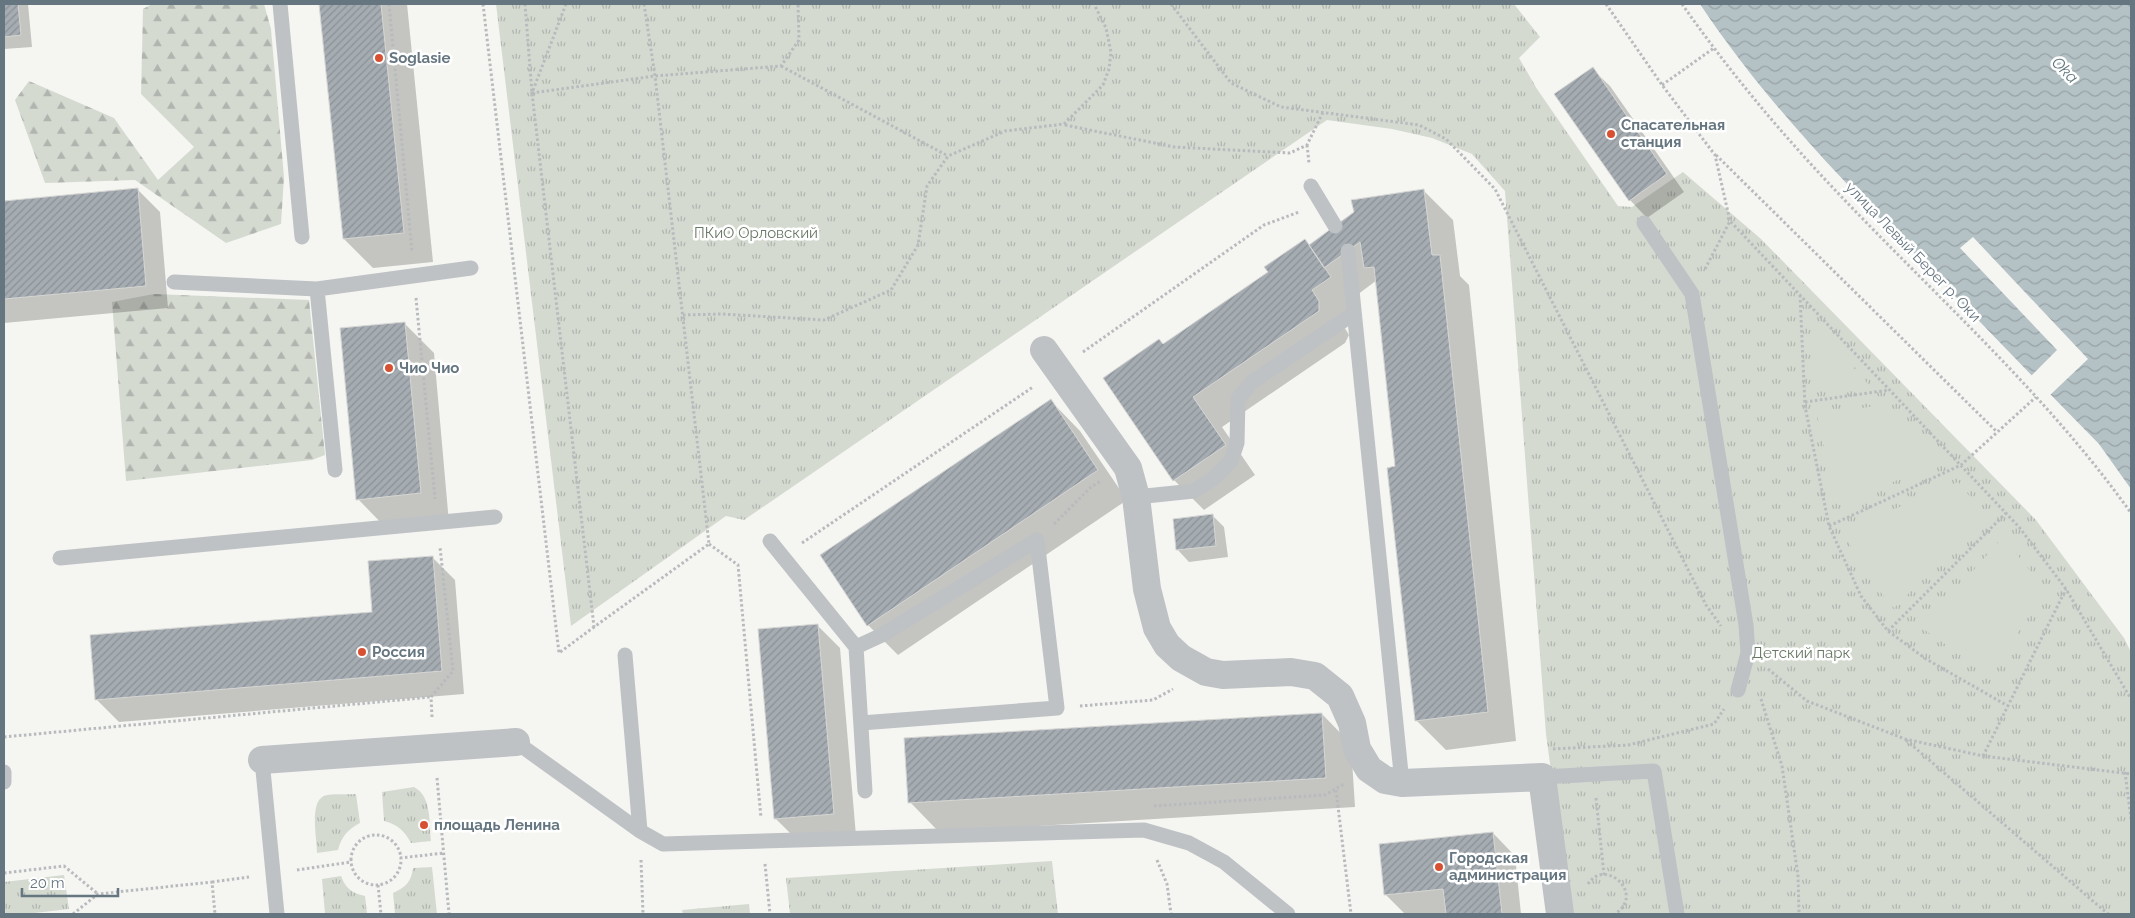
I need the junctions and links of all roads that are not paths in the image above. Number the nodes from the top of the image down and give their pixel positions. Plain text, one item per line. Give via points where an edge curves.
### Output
1 (280, 4) edge
2 (1310, 186) dead end
3 (1644, 223) dead end
4 (1334, 226) dead end
5 (302, 237) dead end
6 (1348, 251) dead end
7 (471, 268) dead end
8 (174, 282) dead end
9 (317, 289) junction
10 (1354, 314) junction
11 (1044, 350) dead end
12 (335, 470) dead end
13 (1136, 497) junction
14 (495, 517) dead end
15 (770, 541) dead end
16 (60, 558) dead end
17 (856, 647) junction
18 (625, 654) dead end
19 (1738, 690) dead end
20 (861, 723) junction
21 (516, 742) joint
22 (262, 760) joint
23 (4, 772) edge
24 (1542, 777) junction
25 (4, 782) edge
26 (1402, 783) junction
27 (865, 791) dead end
28 (640, 832) junction
29 (277, 914) edge
30 (1288, 914) edge
31 (1560, 914) edge
32 (1677, 914) edge

1 - 5 lane
2 - 4 lane
3 - 19 lane via 1692,294 1746,625 1748,653
6 - 10 lane
7 - 9 lane
8 - 9 lane
9 - 12 lane
10 - 13 lane via 1252,382 1238,399 1237,442 1231,461 1214,478 1194,491
10 - 26 lane
11 - 13 street via 1128,468
13 - 26 street via 1147,589 1157,628 1167,645 1181,658 1206,672 1223,675 1291,672 1315,676 1340,696 1352,723 1357,749 1368,770 1384,780
14 - 16 lane
15 - 17 lane
17 - 20 lane
17 - 20 lane via 882,635 1037,540 1057,708
18 - 28 lane
20 - 27 lane
21 - 22 street
21 - 28 lane
22 - 29 lane
23 - 25 lane
24 - 26 street
24 - 31 street
24 - 32 lane via 1654,771
28 - 30 lane via 663,844 1144,830 1189,843 1224,862

